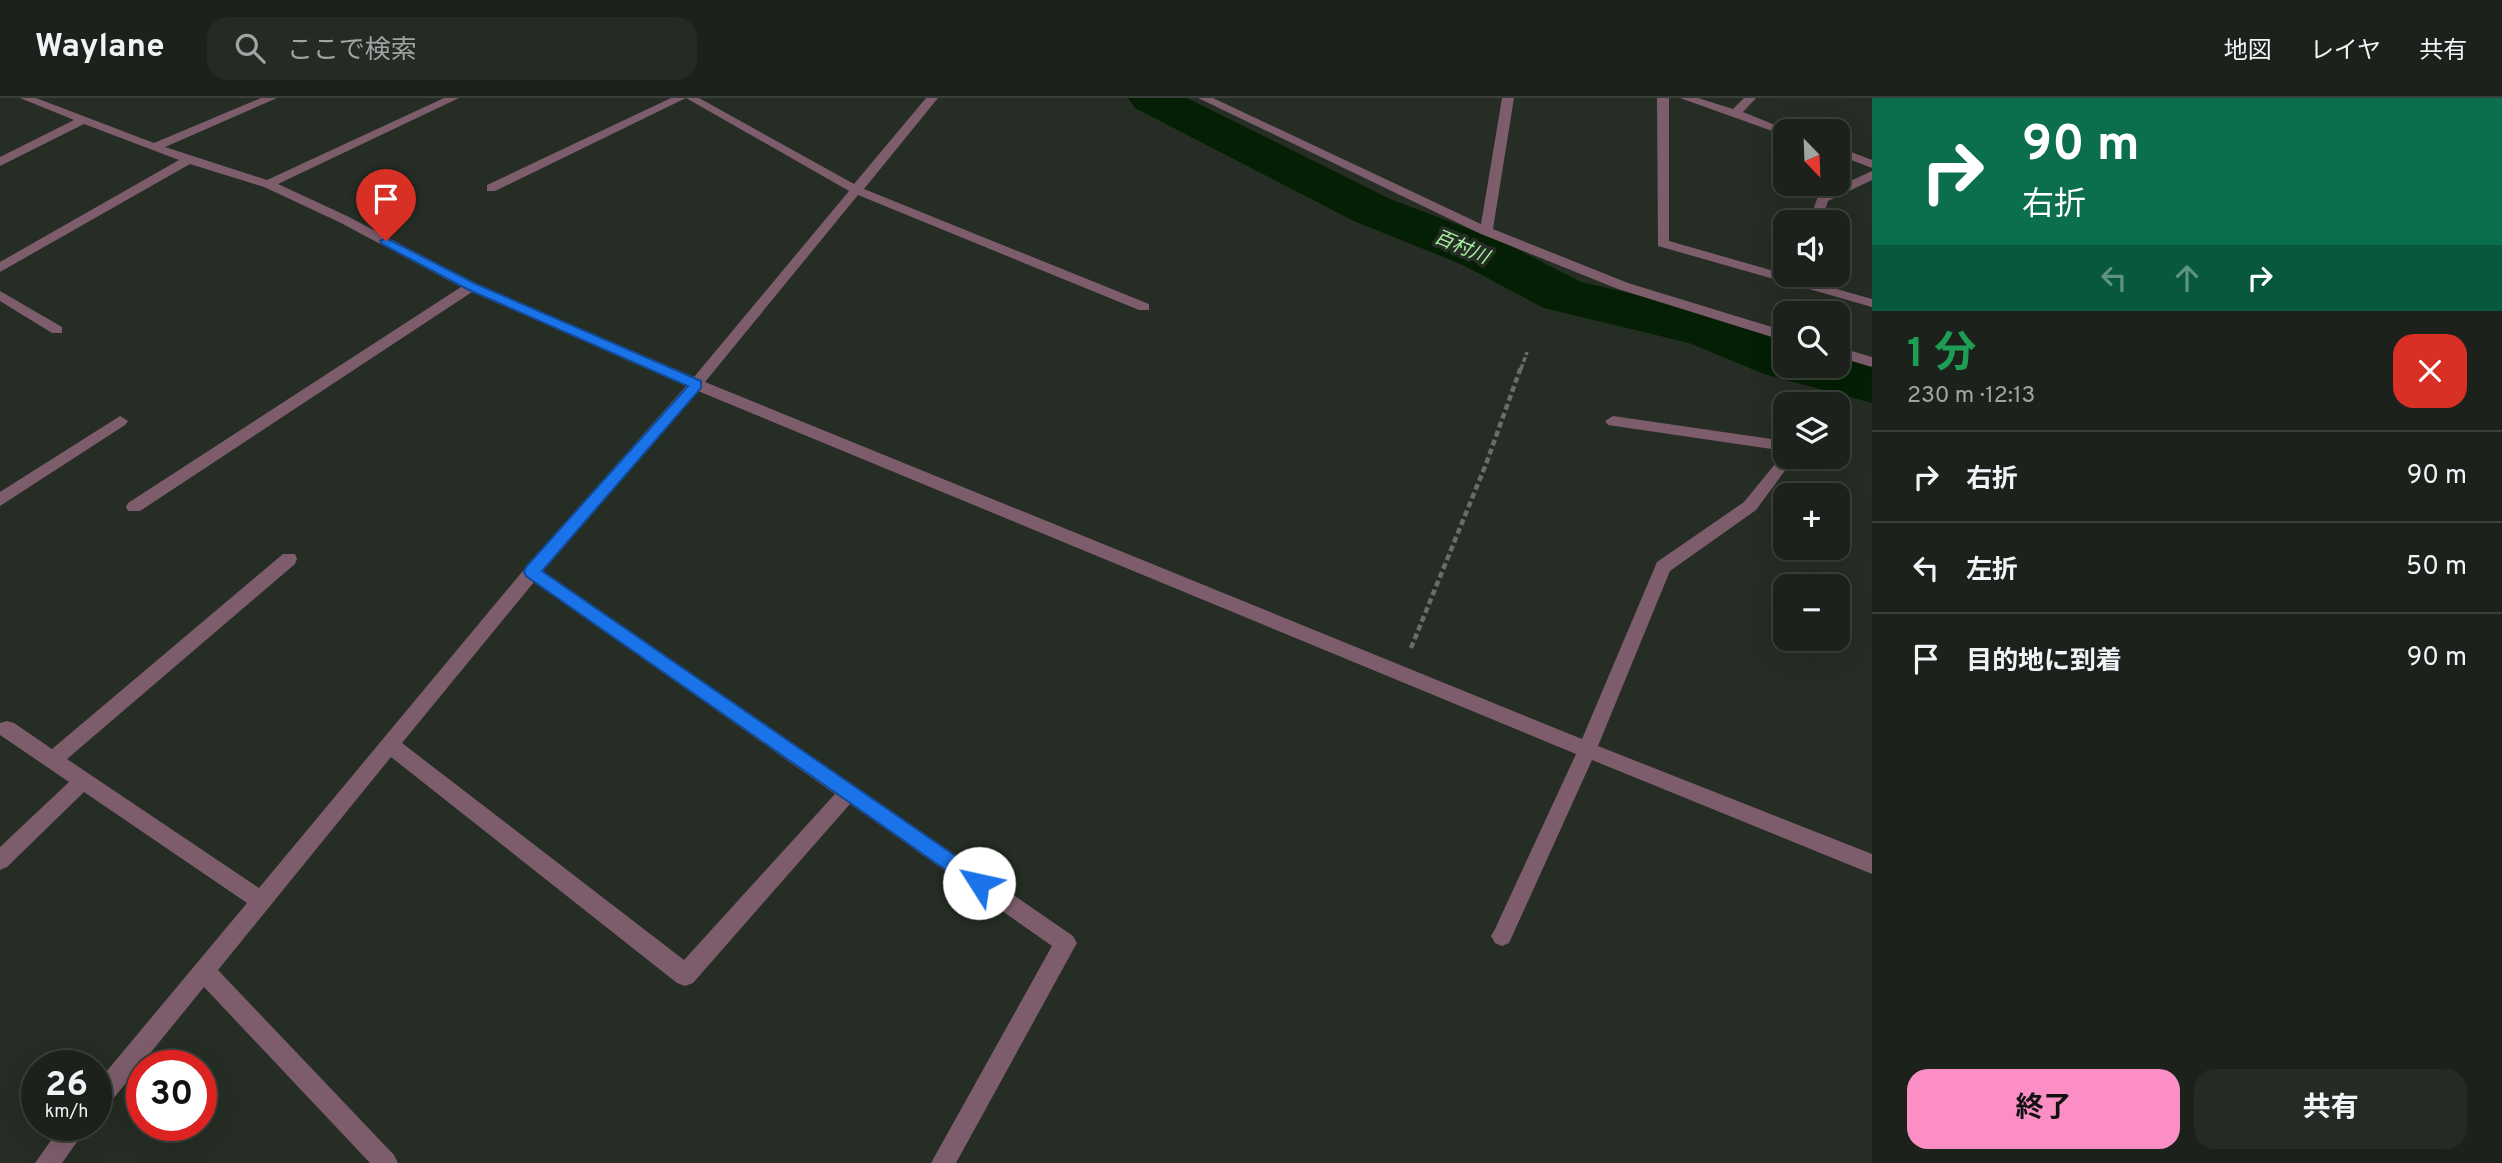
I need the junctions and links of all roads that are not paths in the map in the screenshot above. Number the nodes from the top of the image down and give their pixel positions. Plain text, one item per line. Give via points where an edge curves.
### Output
1 (26, 98) edge
2 (271, 98) edge
3 (453, 98) edge
4 (680, 98) edge
5 (691, 98) edge
6 (932, 98) edge
7 (1203, 98) edge
8 (1507, 98) edge
9 (1663, 98) edge
10 (1686, 98) edge
11 (1749, 98) edge
12 (1735, 113) junction
13 (83, 120) junction
14 (1773, 127) edge
15 (154, 147) junction
16 (1850, 156) edge
17 (190, 160) junction
18 (0, 162) edge
19 (1872, 164) edge
20 (1872, 176) edge
21 (268, 184) junction
22 (491, 188) dead end
23 (856, 190) junction
24 (1819, 210) edge
25 (1486, 231) junction
26 (0, 268) edge
27 (1773, 272) edge
28 (471, 287) junction
29 (1824, 287) edge
30 (0, 295) edge
31 (1872, 303) edge
32 (1144, 307) dead end
33 (57, 330) dead end
34 (1773, 332) edge
35 (1850, 356) edge
36 (1872, 362) edge
37 (696, 384) junction
38 (120, 421) dead end
39 (1613, 421) dead end
40 (1773, 444) edge
41 (1778, 469) edge
42 (0, 500) edge
43 (134, 507) dead end
44 (289, 559) dead end
45 (532, 572) junction
46 (8, 729) dead end
47 (390, 745) junction
48 (1587, 750) junction
49 (52, 760) junction
50 (83, 781) junction
51 (849, 792) junction
52 (0, 860) edge
53 (1872, 864) edge
54 (261, 901) junction
55 (1502, 936) dead end
56 (204, 971) junction
57 (112, 1083) edge
58 (65, 1141) edge
59 (47, 1163) edge
60 (386, 1163) edge
61 (943, 1163) edge

1 - 13 street
2 - 15 street
3 - 21 street
4 - 22 street
5 - 23 street
6 - 23 street
7 - 25 street
8 - 25 street
9 - 27 street via 1663,243
10 - 12 street
11 - 12 street
12 - 14 street
13 - 15 street
13 - 18 street
15 - 17 street
16 - 19 street
17 - 21 street
17 - 26 street
20 - 24 street via 1822,199
21 - 28 street
23 - 32 street
23 - 37 street
25 - 34 street via 1623,286
28 - 37 street
28 - 43 street
29 - 31 street
30 - 33 street
35 - 36 street
37 - 45 street
37 - 48 street
38 - 42 street
39 - 40 street
41 - 48 street via 1750,506 1663,567
44 - 49 street
45 - 47 street
45 - 51 street
46 - 49 street
47 - 51 street via 685,975
47 - 54 street
48 - 53 street
48 - 55 street
49 - 50 street
50 - 52 street
50 - 54 street
51 - 61 street via 1066,943
54 - 56 street
56 - 57 street
56 - 60 street
58 - 59 street

